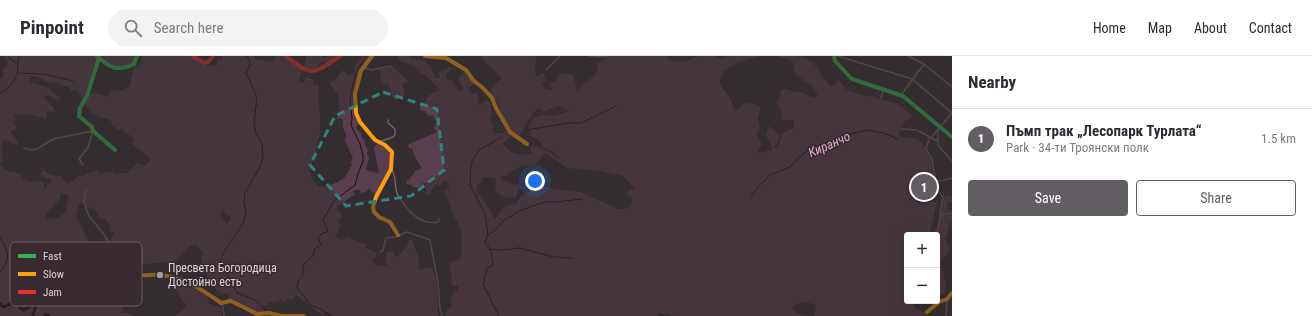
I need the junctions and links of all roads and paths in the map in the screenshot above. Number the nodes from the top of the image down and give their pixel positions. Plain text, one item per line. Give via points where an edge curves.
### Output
1 (137, 56) edge
2 (193, 56) edge
3 (213, 56) edge
4 (286, 56) edge
5 (340, 56) edge
6 (372, 56) edge
7 (425, 56) edge
8 (560, 56) edge
9 (590, 56) edge
10 (609, 56) edge
11 (834, 56) edge
12 (838, 56) edge
13 (908, 56) edge
14 (98, 57) edge
15 (448, 57) edge
16 (924, 64) junction
17 (391, 66) dead end
18 (363, 67) junction
19 (546, 70) dead end
20 (912, 79) junction
21 (952, 87) edge
22 (883, 89) junction
23 (901, 95) junction
24 (881, 98) dead end
25 (952, 113) edge
26 (388, 120) dead end
27 (939, 128) junction
28 (902, 129) dead end
29 (93, 131) junction
30 (931, 137) junction
31 (952, 137) edge
32 (937, 141) junction
33 (379, 142) junction
34 (527, 144) dead end
35 (24, 148) dead end
36 (115, 150) dead end
37 (952, 161) edge
38 (83, 165) dead end
39 (391, 169) junction
40 (952, 178) edge
41 (936, 182) junction
42 (86, 189) dead end
43 (940, 214) junction
44 (952, 214) edge
45 (439, 219) dead end
46 (936, 232) edge
47 (398, 235) junction
48 (109, 242) edge
49 (380, 252) dead end
50 (142, 275) edge
51 (952, 293) edge
52 (947, 299) junction
53 (222, 303) junction
54 (927, 312) dead end
55 (224, 316) edge
56 (282, 316) edge
57 (289, 316) edge
58 (304, 316) edge
59 (442, 316) edge
60 (946, 316) edge

1 - 14 street via 134,64 120,69 109,67
2 - 3 street via 206,63
4 - 5 street via 307,71 313,72 321,70
6 - 18 street
7 - 15 street
8 - 19 street
9 - 10 street
11 - 22 street via 836,62 852,79
12 - 20 street
13 - 16 street
14 - 29 street via 87,96 79,110 80,116
15 - 34 street via 466,70 483,88 493,100 510,132
16 - 20 street
16 - 21 street
17 - 18 street via 371,70
18 - 33 street via 355,94 356,113 362,125
20 - 23 street
20 - 25 street
22 - 23 street
22 - 24 street
23 - 27 street
25 - 27 street
26 - 33 street via 396,135
27 - 30 street
27 - 31 street
27 - 32 street
28 - 30 street via 917,130
29 - 35 street via 53,139 37,149
29 - 36 street
29 - 38 street via 88,147 79,159
30 - 32 street
30 - 41 street via 926,148 932,159
32 - 37 street
33 - 39 street via 392,152
39 - 45 street via 398,195 412,215 425,221 438,222
39 - 47 street via 373,203 373,210 379,217 390,222
40 - 41 street
41 - 43 street via 938,191 943,196
42 - 48 street via 84,203 89,216
43 - 44 street
43 - 46 street
47 - 49 street via 386,238
47 - 59 street via 410,233 431,241
50 - 53 street via 160,274 175,278 189,283
51 - 52 street
52 - 54 street
52 - 60 street
53 - 55 street
53 - 56 street via 231,301 254,314 269,313
56 - 57 street
57 - 58 street

